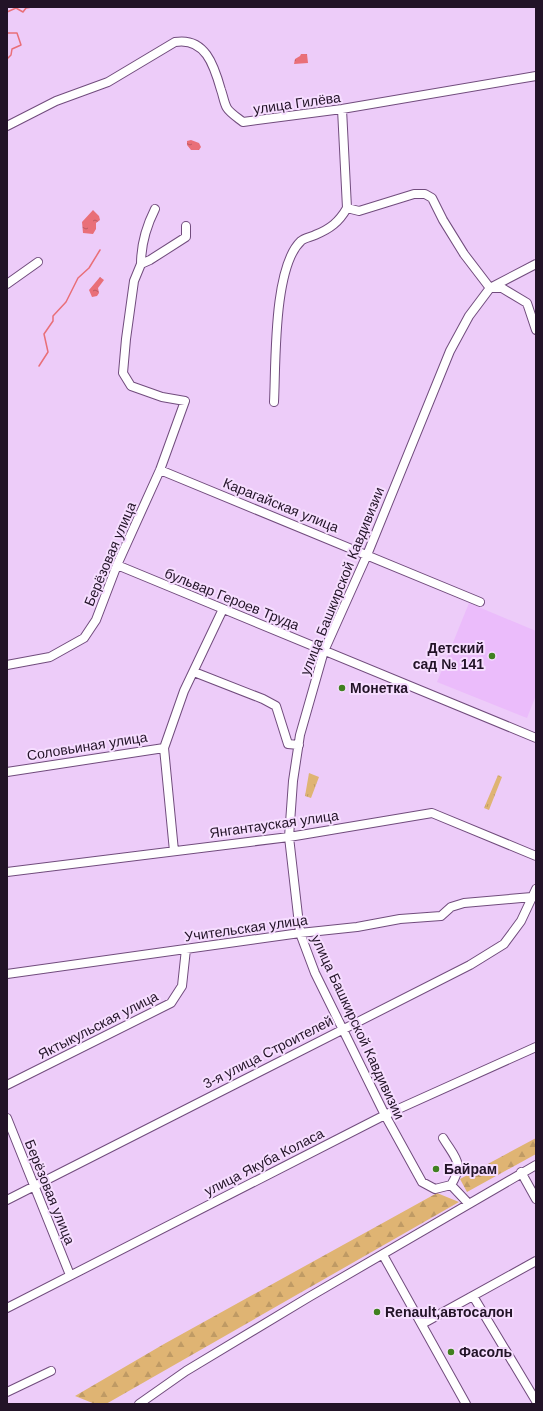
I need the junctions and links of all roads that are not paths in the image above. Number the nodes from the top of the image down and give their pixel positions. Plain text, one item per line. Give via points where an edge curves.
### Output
1 (536, 76) edge
2 (342, 109) junction
3 (7, 126) edge
4 (347, 208) junction
5 (155, 210) dead end
6 (186, 226) dead end
7 (38, 262) dead end
8 (141, 264) junction
9 (536, 264) edge
10 (7, 284) edge
11 (490, 288) junction
12 (536, 330) edge
13 (274, 402) dead end
14 (160, 470) junction
15 (367, 555) junction
16 (117, 566) junction
17 (480, 602) dead end
18 (223, 609) junction
19 (324, 651) junction
20 (7, 665) edge
21 (194, 672) junction
22 (536, 738) edge
23 (299, 746) junction
24 (164, 748) junction
25 (7, 772) edge
26 (289, 836) junction
27 (174, 851) junction
28 (536, 856) edge
29 (7, 872) edge
30 (536, 889) edge
31 (532, 897) junction
32 (300, 933) junction
33 (186, 949) junction
34 (7, 974) edge
35 (342, 1028) junction
36 (536, 1047) edge
37 (7, 1085) edge
38 (385, 1115) junction
39 (7, 1118) edge
40 (443, 1138) dead end
41 (536, 1164) edge
42 (520, 1172) junction
43 (451, 1185) junction
44 (34, 1187) junction
45 (536, 1199) edge
46 (7, 1200) edge
47 (468, 1203) junction
48 (382, 1255) junction
49 (536, 1261) edge
50 (70, 1275) junction
51 (473, 1296) junction
52 (7, 1308) edge
53 (422, 1324) junction
54 (51, 1371) dead end
55 (7, 1392) edge
56 (536, 1401) edge
57 (139, 1404) edge
58 (466, 1404) edge

1 - 2 street, улица Гилёва
2 - 3 street, улица Гилёва via 243,122 227,108 218,76 205,52 197,45 186,41 174,42 108,82 56,101
2 - 4 street
4 - 11 street via 359,211 414,194 425,194 432,198 464,254
4 - 13 street via 338,222 325,231 301,241 283,277
5 - 8 street via 146,227
6 - 8 street via 186,237
7 - 10 street
8 - 14 street, Берёзовая улица via 134,281 123,373 131,386 162,397 185,401
9 - 11 street, улица Башкирской Кавдивизии
11 - 12 street via 502,288 527,303
11 - 15 street, улица Башкирской Кавдивизии via 469,316 450,351
14 - 15 street, Карагайская улица
14 - 16 street, Берёзовая улица
15 - 17 street, Карагайская улица
15 - 19 street, улица Башкирской Кавдивизии
16 - 18 street, бульвар Героев Труда
16 - 20 street, Берёзовая улица via 96,620 84,638 50,657
18 - 19 street, бульвар Героев Труда
18 - 21 street, Соловьиная улица
19 - 22 street, бульвар Героев Труда
19 - 23 street, улица Башкирской Кавдивизии
21 - 23 street via 276,706 288,744
21 - 24 street, Соловьиная улица via 184,691
23 - 26 street, улица Башкирской Кавдивизии via 293,781
24 - 25 street, Соловьиная улица
24 - 27 street
26 - 27 street, Янгантауская улица
26 - 28 street, Янгантауская улица via 432,813
26 - 32 street, улица Башкирской Кавдивизии
27 - 29 street, Янгантауская улица
30 - 31 street, 3-я улица Строителей
31 - 32 street, Учительская улица via 464,903 451,906 441,916
31 - 35 street, 3-я улица Строителей via 521,921 504,944 470,965
32 - 33 street, Учительская улица
32 - 35 street, улица Башкирской Кавдивизии via 315,973
33 - 34 street, Учительская улица
33 - 37 street, Яктыкульская улица via 182,986 171,1003
35 - 38 street, улица Башкирской Кавдивизии
35 - 44 street, 3-я улица Строителей
36 - 38 street, улица Якуба Коласа
38 - 43 street, улица Башкирской Кавдивизии via 422,1182 435,1189
38 - 50 street, улица Якуба Коласа
39 - 44 street, Берёзовая улица
40 - 43 street via 458,1163 459,1172
41 - 42 street
42 - 45 street
42 - 47 street
43 - 47 street
44 - 46 street, 3-я улица Строителей
44 - 50 street, Берёзовая улица
47 - 48 street
48 - 53 street
48 - 57 street via 186,1371
49 - 51 street
50 - 52 street, улица Якуба Коласа
51 - 53 street
51 - 56 street
53 - 58 street
54 - 55 street

